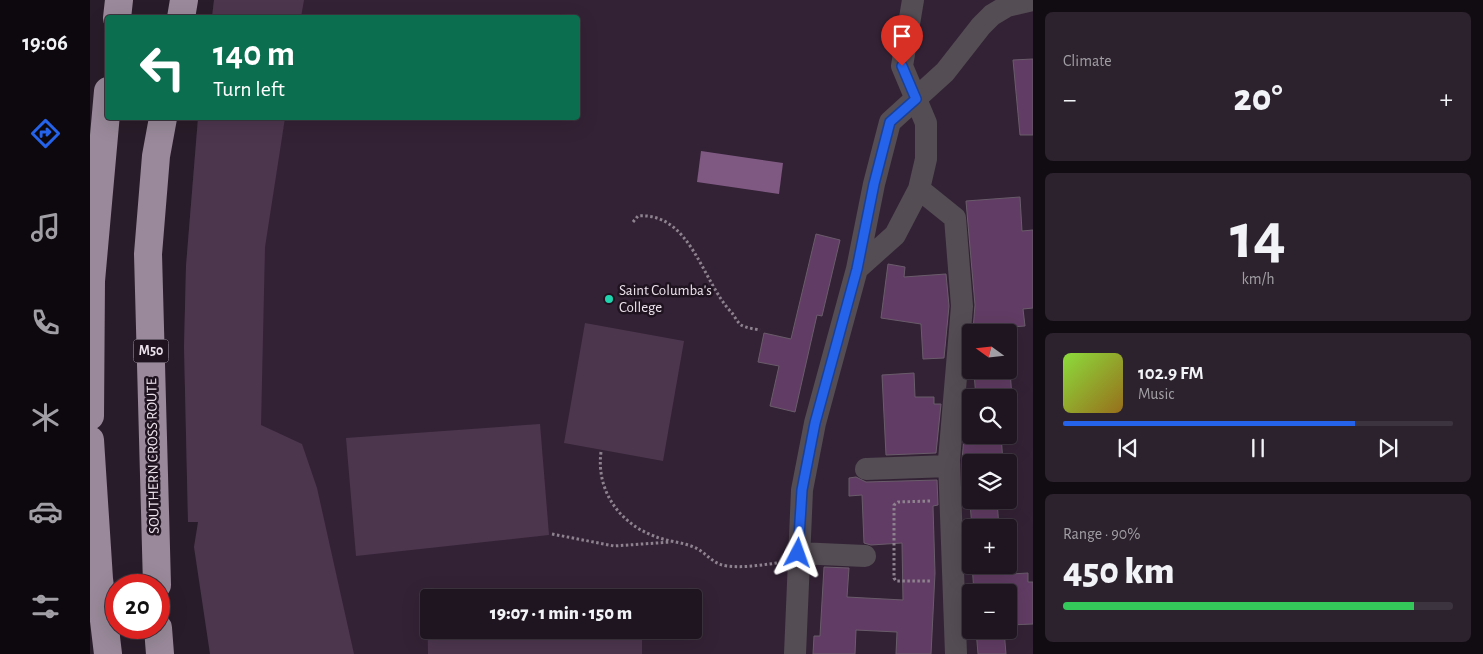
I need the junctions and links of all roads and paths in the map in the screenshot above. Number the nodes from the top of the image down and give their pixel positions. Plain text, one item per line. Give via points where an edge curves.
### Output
1 (119, 0) edge
2 (184, 0) edge
3 (913, 0) edge
4 (1033, 0) edge
5 (117, 15) edge
6 (182, 15) edge
7 (916, 99) junction
8 (105, 120) edge
9 (163, 120) edge
10 (919, 189) junction
11 (632, 222) dead end
12 (857, 269) junction
13 (760, 330) dead end
14 (90, 416) edge
15 (90, 440) edge
16 (601, 452) dead end
17 (949, 466) junction
18 (866, 469) dead end
19 (950, 501) junction
20 (552, 534) dead end
21 (674, 542) junction
22 (865, 556) dead end
23 (798, 557) junction
24 (157, 574) edge
25 (954, 580) junction
26 (159, 639) edge
27 (108, 654) edge
28 (160, 654) edge
29 (794, 654) edge
30 (956, 654) edge

1 - 5 highway
2 - 6 highway
3 - 7 lane via 902,66
4 - 7 lane via 1007,6 992,15 945,72
7 - 10 lane via 926,123 926,159
7 - 12 lane via 890,122
8 - 14 highway via 91,281
9 - 24 highway, SOUTHERN CROSS ROUTE / M50 via 156,156 148,254
10 - 12 lane via 895,235
10 - 17 lane via 955,218 962,306
11 - 13 path via 638,216 648,215 674,227 686,237 720,301 740,325
12 - 23 lane via 815,423 802,490
15 - 27 highway via 99,579
16 - 21 path via 601,474 606,494 618,512 635,526
17 - 18 lane
17 - 19 lane
19 - 25 lane
19 - 25 path via 898,502 894,505 894,578 896,582
20 - 21 path via 614,546
21 - 23 path via 699,550 708,559 726,566
22 - 23 lane
23 - 29 lane
25 - 30 lane
26 - 28 highway

